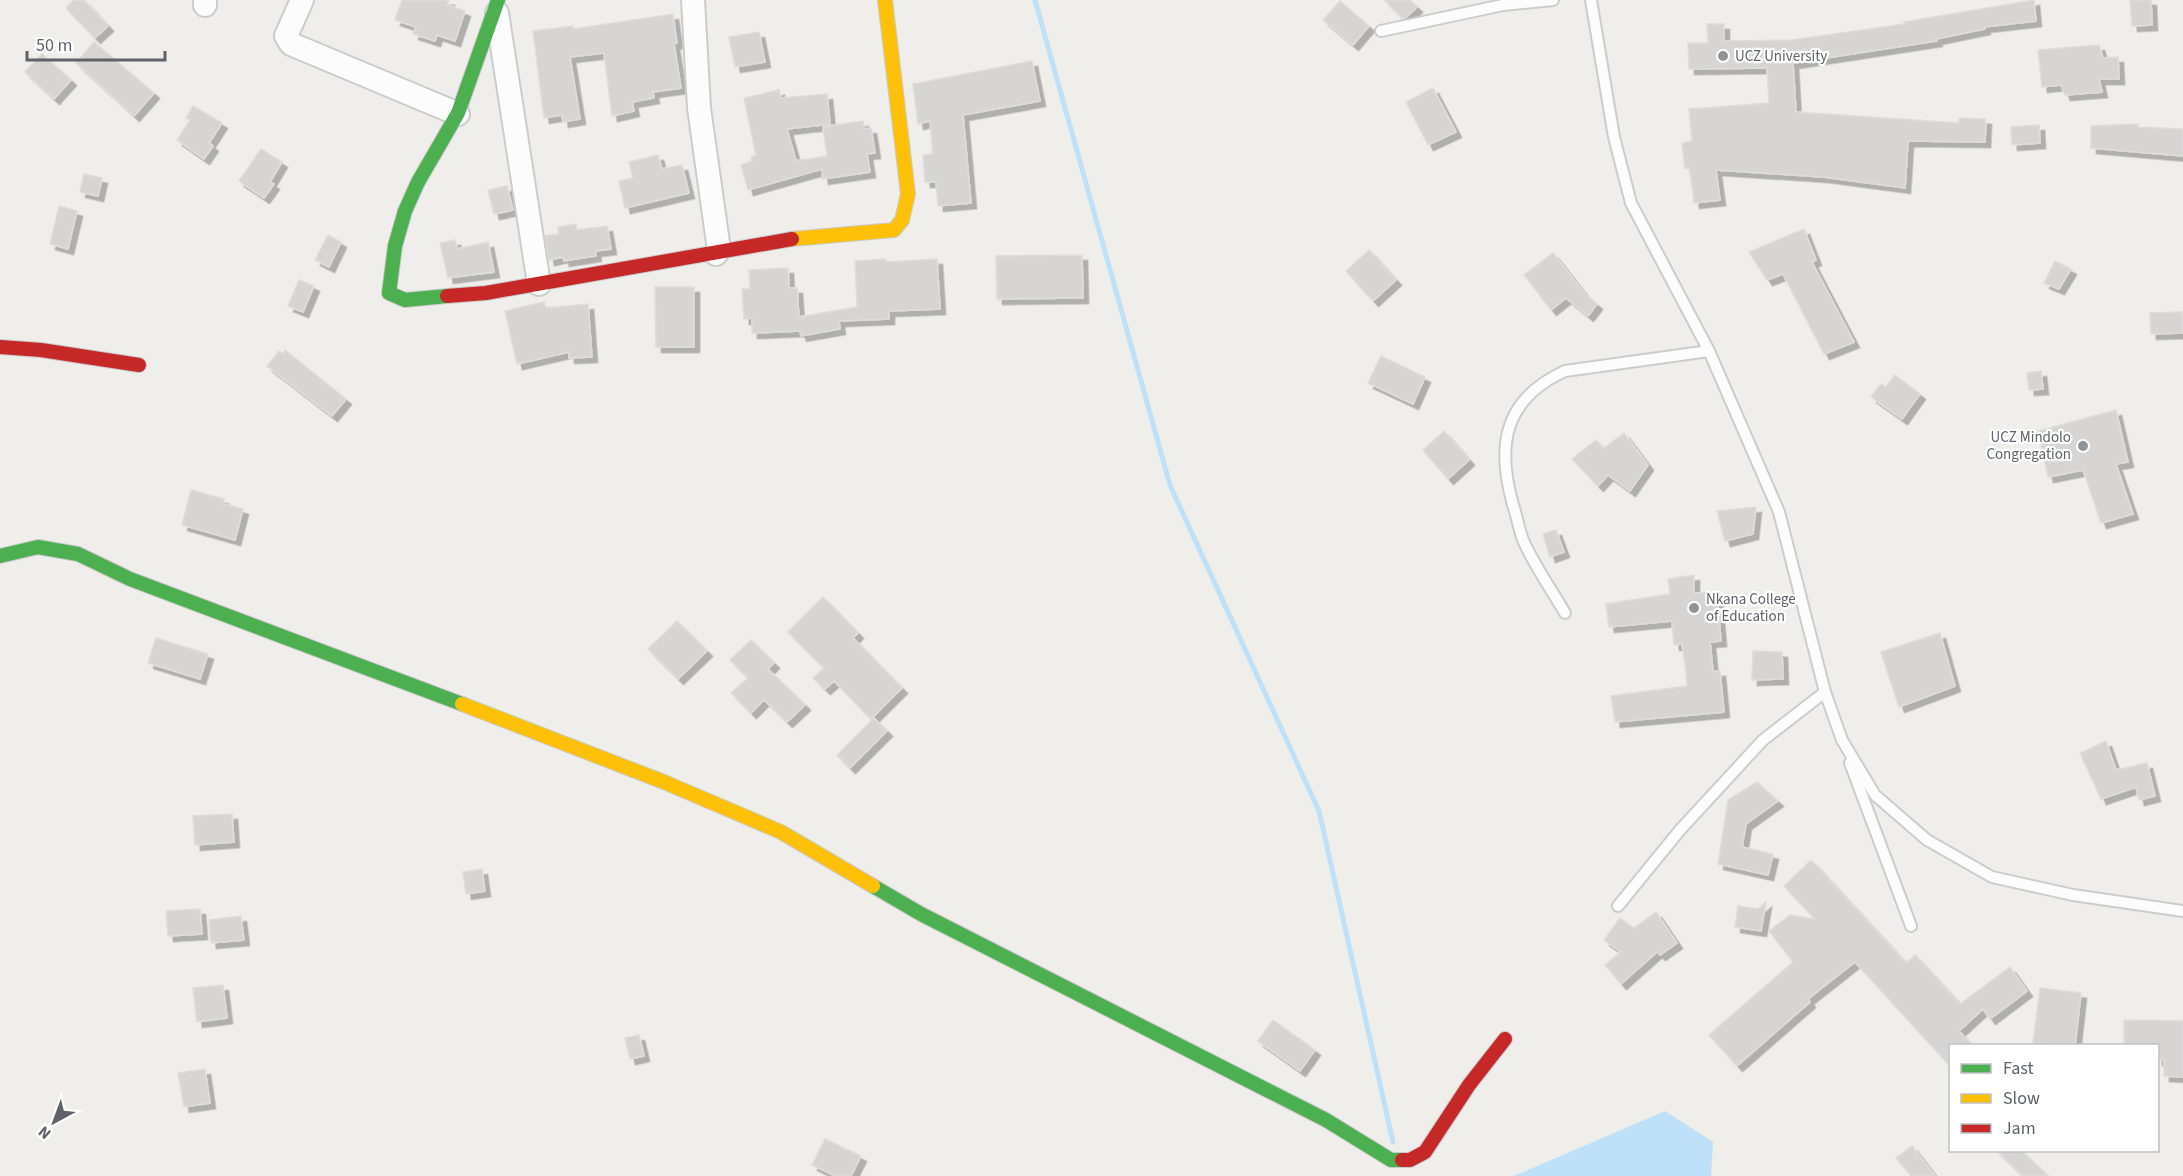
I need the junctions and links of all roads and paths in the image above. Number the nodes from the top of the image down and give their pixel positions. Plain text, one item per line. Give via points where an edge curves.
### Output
1 (302, 0) edge
2 (693, 0) edge
3 (885, 0) edge
4 (1553, 0) edge
5 (1592, 0) edge
6 (497, 4) edge
7 (1381, 31) dead end
8 (458, 114) junction
9 (716, 254) junction
10 (539, 285) junction
11 (0, 347) edge
12 (1708, 351) junction
13 (139, 365) dead end
14 (0, 556) edge
15 (1565, 613) dead end
16 (1825, 692) junction
17 (1842, 740) junction
18 (1618, 906) dead end
19 (2183, 911) edge
20 (1911, 926) dead end
21 (1505, 1039) dead end

1 - 8 street via 286,36 291,44
2 - 9 street via 699,108 719,250
3 - 9 street via 908,194 902,220 894,230 812,236
4 - 7 lane via 1503,5
5 - 12 lane via 1614,137 1631,203
6 - 8 street
6 - 10 street
8 - 10 street via 410,198 391,263 389,293 405,300
9 - 10 street
11 - 13 street
12 - 15 lane via 1565,371 1530,393 1514,415 1503,461 1505,477 1523,540
12 - 16 lane via 1779,512
14 - 21 street via 38,547 78,554 130,579 547,737 781,832 921,914 1326,1120 1391,1160 1410,1160 1425,1152 1468,1085
16 - 17 lane
16 - 18 lane via 1762,740
17 - 19 lane via 1875,795 1927,840 1992,877 2073,895
17 - 20 lane

